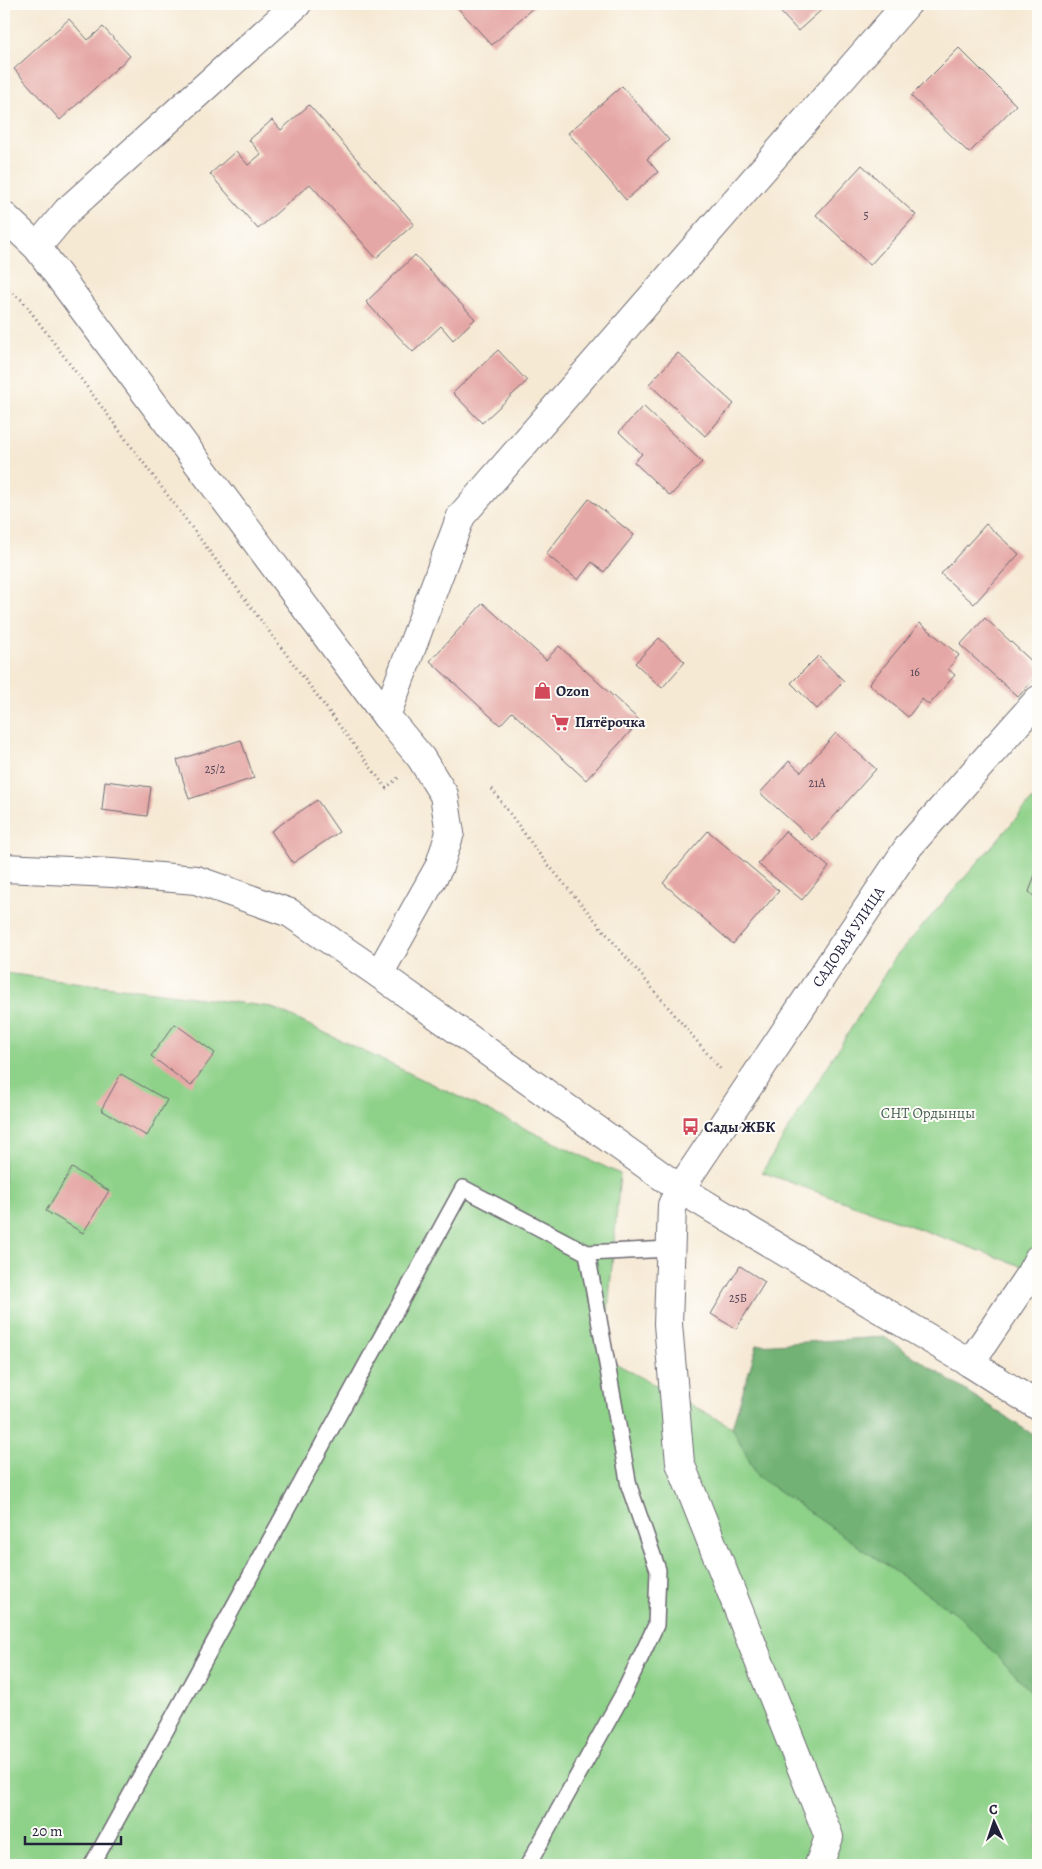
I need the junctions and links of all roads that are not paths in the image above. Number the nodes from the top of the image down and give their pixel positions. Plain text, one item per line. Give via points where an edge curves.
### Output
1 (297, 4) edge
2 (907, 4) edge
3 (4, 216) edge
4 (37, 247) junction
5 (1038, 700) edge
6 (386, 716) junction
7 (4, 868) edge
8 (379, 974) junction
9 (680, 1189) junction
10 (670, 1249) junction
11 (587, 1253) junction
12 (1036, 1270) edge
13 (970, 1363) junction
14 (1038, 1406) edge
15 (92, 1865) edge
16 (528, 1865) edge
17 (819, 1865) edge

1 - 4 street via 67,211
2 - 6 street via 461,516
3 - 4 street
4 - 6 street
5 - 9 street, САДОВАЯ УЛИЦА via 909,846
6 - 8 street via 421,758 444,795 450,834 439,867
7 - 8 street via 196,880 290,913
8 - 9 street
9 - 10 street, САДОВАЯ УЛИЦА via 672,1205
9 - 13 street
10 - 11 lane
10 - 17 street, САДОВАЯ УЛИЦА via 668,1324 680,1463 829,1837
11 - 15 lane via 463,1188
11 - 16 lane via 629,1486 658,1570 656,1624 622,1694
12 - 13 street
13 - 14 street

